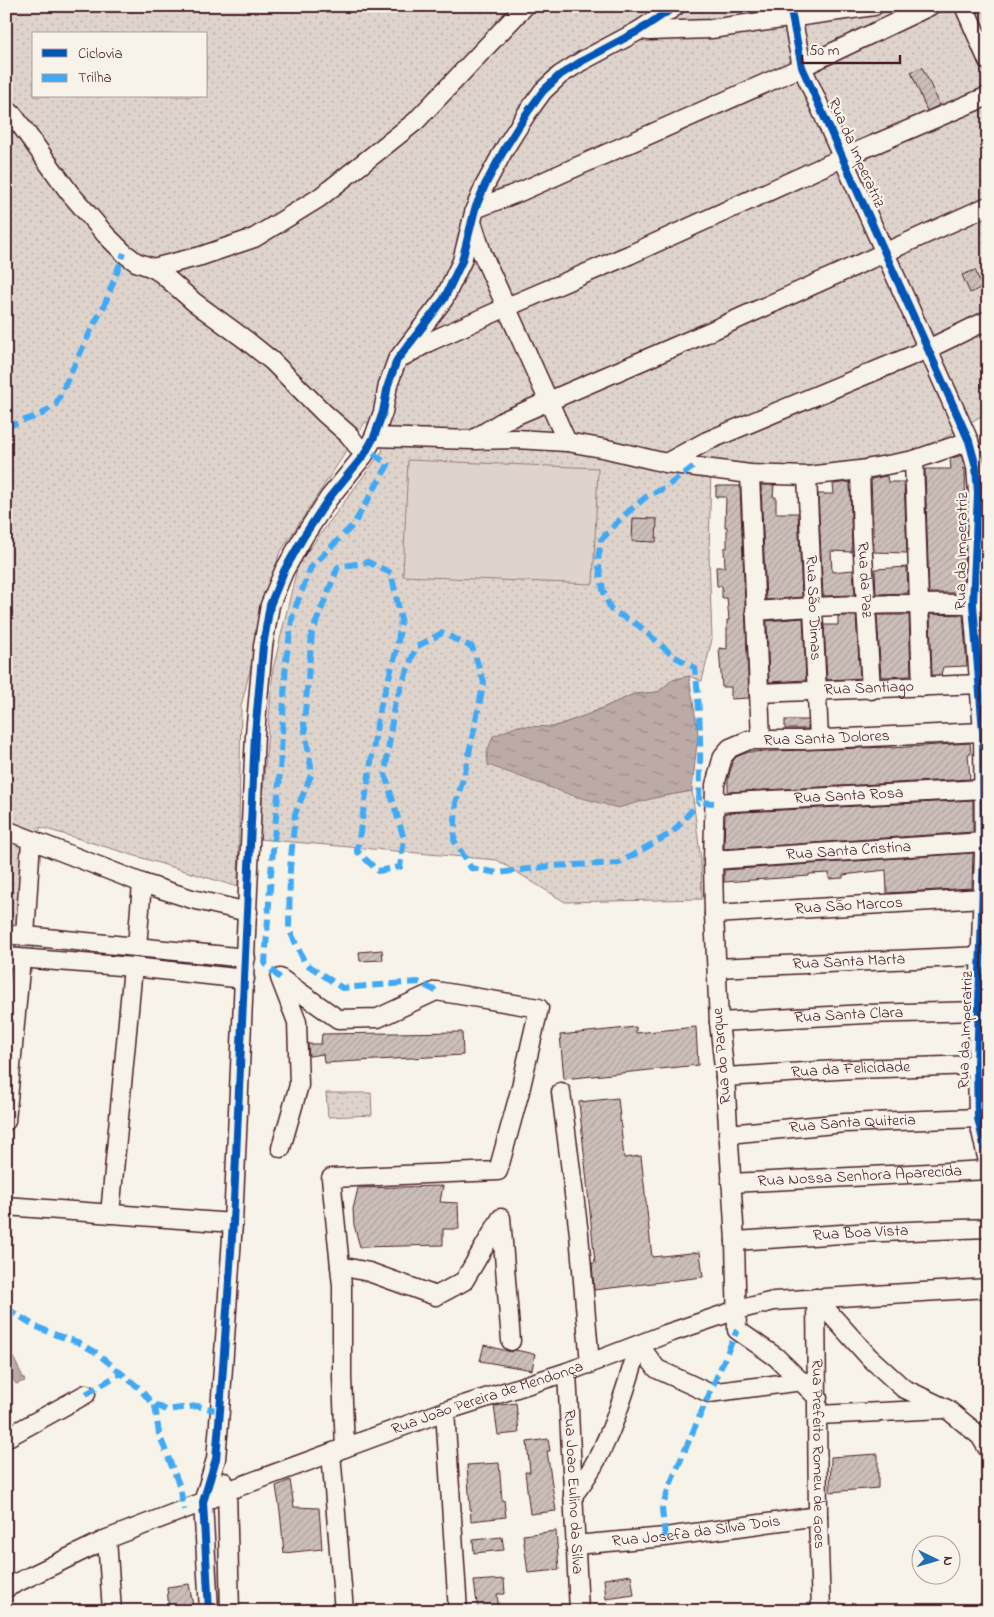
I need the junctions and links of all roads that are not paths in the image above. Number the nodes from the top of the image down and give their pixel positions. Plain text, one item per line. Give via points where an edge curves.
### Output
1 (525, 6) edge
2 (676, 6) edge
3 (874, 6) edge
4 (930, 6) edge
5 (964, 6) edge
6 (790, 12) edge
7 (640, 30) junction
8 (988, 61) edge
9 (802, 67) junction
10 (988, 96) edge
11 (6, 109) edge
12 (842, 158) junction
13 (988, 206) edge
14 (473, 216) junction
15 (885, 253) junction
16 (152, 268) junction
17 (507, 307) junction
18 (988, 320) edge
19 (928, 349) junction
20 (397, 360) junction
21 (548, 402) junction
22 (374, 437) junction
23 (473, 440) junction
24 (969, 441) junction
25 (566, 442) junction
26 (364, 455) junction
27 (914, 460) junction
28 (666, 463) junction
29 (860, 470) junction
30 (750, 474) junction
31 (807, 476) junction
32 (919, 603) junction
33 (973, 604) junction
34 (866, 606) junction
35 (812, 607) junction
36 (755, 611) junction
37 (980, 684) junction
38 (922, 687) junction
39 (817, 690) junction
40 (871, 690) junction
41 (759, 693) junction
42 (983, 732) junction
43 (762, 740) junction
44 (820, 740) junction
45 (984, 789) junction
46 (714, 803) junction
47 (6, 830) edge
48 (31, 840) junction
49 (984, 842) junction
50 (713, 860) junction
51 (142, 883) junction
52 (983, 898) junction
53 (248, 912) junction
54 (714, 914) junction
55 (6, 934) edge
56 (25, 936) junction
57 (137, 947) junction
58 (982, 956) junction
59 (14, 958) edge
60 (246, 958) junction
61 (133, 968) junction
62 (716, 968) junction
63 (245, 979) junction
64 (980, 1011) junction
65 (719, 1022) junction
66 (977, 1065) junction
67 (725, 1077) junction
68 (561, 1092) dead end
69 (978, 1118) junction
70 (6, 1120) edge
71 (728, 1134) junction
72 (281, 1148) dead end
73 (988, 1162) edge
74 (988, 1170) edge
75 (731, 1183) junction
76 (6, 1206) edge
77 (110, 1214) junction
78 (233, 1223) junction
79 (988, 1228) edge
80 (735, 1242) junction
81 (340, 1266) junction
82 (988, 1288) edge
83 (816, 1298) junction
84 (737, 1310) junction
85 (511, 1341) dead end
86 (639, 1345) junction
87 (590, 1364) junction
88 (567, 1372) junction
89 (803, 1381) junction
90 (86, 1394) dead end
91 (818, 1406) junction
92 (948, 1409) junction
93 (445, 1410) junction
94 (964, 1423) junction
95 (988, 1433) edge
96 (6, 1438) edge
97 (988, 1449) edge
98 (338, 1450) junction
99 (216, 1459) junction
100 (227, 1491) junction
101 (573, 1495) junction
102 (203, 1502) junction
103 (818, 1516) junction
104 (107, 1539) junction
105 (576, 1545) junction
106 (6, 1588) edge
107 (112, 1611) edge
108 (209, 1611) edge
109 (230, 1611) edge
110 (344, 1611) edge
111 (458, 1611) edge
112 (579, 1611) edge
113 (821, 1611) edge

1 - 16 street via 416,121 319,198 254,238
2 - 7 street
3 - 6 street
4 - 9 street
5 - 8 street
6 - 7 street via 711,29
6 - 9 street, Rua da Imperatriz
7 - 14 street via 582,60 543,91 504,148
9 - 12 street, Rua da Imperatriz
9 - 14 street via 522,191
10 - 12 street
11 - 16 street via 105,234 136,262
12 - 15 street, Rua da Imperatriz
12 - 17 street
13 - 15 street
14 - 17 street via 482,253
14 - 20 street via 462,261 444,299
15 - 19 street, Rua da Imperatriz
15 - 21 street
16 - 26 street via 272,361 349,435
17 - 20 street
17 - 21 street
18 - 19 street
19 - 24 street, Rua da Imperatriz
19 - 28 street via 707,440
20 - 22 street
21 - 23 street via 505,420
21 - 25 street
22 - 23 street
22 - 26 street
23 - 25 street
24 - 27 street
24 - 33 street, Rua da Imperatriz via 978,493
25 - 28 street
26 - 53 street via 329,498 304,536 270,605 255,734
27 - 29 street
27 - 32 street
28 - 30 street
29 - 31 street
29 - 34 street, Rua da Paz
30 - 31 street
30 - 36 street
31 - 35 street, Rua São Dimas
32 - 33 street
32 - 34 street
32 - 38 street
33 - 37 street, Rua da Imperatriz
34 - 35 street
34 - 40 street, Rua da Paz
35 - 36 street
35 - 39 street, Rua São Dimas
36 - 41 street
37 - 38 street, Rua Santiago
37 - 42 street, Rua da Imperatriz
38 - 40 street, Rua Santiago
39 - 40 street, Rua Santiago
39 - 41 street, Rua Santiago
39 - 44 street, Rua São Dimas
41 - 43 street
42 - 44 street, Rua Santa Dolores
42 - 45 street, Rua da Imperatriz
43 - 44 street, Rua Santa Dolores
43 - 46 street, Rua Santa Dolores via 738,744 723,756
45 - 46 street, Rua Santa Rosa
45 - 49 street, Rua da Imperatriz
46 - 50 street, Rua do Parque
47 - 48 street
48 - 51 street
48 - 56 street
49 - 50 street, Rua Santa Cristina
49 - 52 street, Rua da Imperatriz
50 - 54 street, Rua do Parque
51 - 53 street
51 - 57 street
52 - 54 street, Rua São Marcos
52 - 58 street, Rua da Imperatriz
53 - 60 street
54 - 62 street, Rua do Parque
55 - 56 street
56 - 57 street
57 - 60 street
58 - 62 street, Rua Santa Marta
58 - 64 street, Rua da Imperatriz
59 - 61 street
59 - 70 street
60 - 63 street
61 - 63 street
61 - 77 street
62 - 65 street, Rua do Parque
63 - 78 street
64 - 65 street, Rua Santa Clara
64 - 66 street, Rua da Imperatriz
65 - 67 street, Rua do Parque
66 - 67 street, Rua da Felicidade
66 - 69 street, Rua da Imperatriz
67 - 71 street, Rua do Parque
68 - 87 street
69 - 71 street, Rua Santa Quiteria via 845,1123
69 - 73 street, Rua da Imperatriz
71 - 75 street, Rua do Parque
72 - 81 street via 300,1085 297,1022 280,978 338,1020 378,1018 436,992 539,1008 498,1171 331,1178
74 - 75 street, Rua Nossa Senhora Aparecida
75 - 80 street, Rua do Parque
76 - 77 street
77 - 78 street
78 - 99 street
79 - 80 street, Rua Boa Vista
80 - 84 street, Rua do Parque
81 - 85 street via 369,1272 436,1296 464,1281 501,1218
81 - 98 street via 342,1378
82 - 83 street, Rua João Pereira de Mendonça
83 - 84 street, Rua João Pereira de Mendonça via 774,1301
83 - 91 street, Rua Prefeito Romeu de Goes
83 - 92 street via 902,1388
84 - 86 street, Rua João Pereira de Mendonça
84 - 89 street via 737,1330 771,1353
86 - 87 street, Rua João Pereira de Mendonça
86 - 89 street via 657,1369 709,1393
86 - 101 street via 609,1434 587,1478
87 - 88 street, Rua João Pereira de Mendonça
88 - 93 street, Rua João Pereira de Mendonça
88 - 101 street, Rua Joao Eulino da Silva
89 - 91 street
90 - 96 street
91 - 92 street
91 - 103 street, Rua Prefeito Romeu de Goes
92 - 94 street
93 - 98 street, Rua João Pereira de Mendonça
93 - 111 street
94 - 95 street
94 - 97 street via 980,1436
98 - 100 street, Rua João Pereira de Mendonça
98 - 110 street
99 - 100 street
99 - 102 street
100 - 102 street, Rua João Pereira de Mendonça
100 - 109 street
101 - 105 street, Rua Joao Eulino da Silva
102 - 104 street, Rua João Pereira de Mendonça
102 - 108 street
103 - 105 street, Rua Josefa da Silva Dois
103 - 113 street, Rua Prefeito Romeu de Goes
104 - 106 street, Rua João Pereira de Mendonça
104 - 107 street
105 - 112 street, Rua Joao Eulino da Silva

